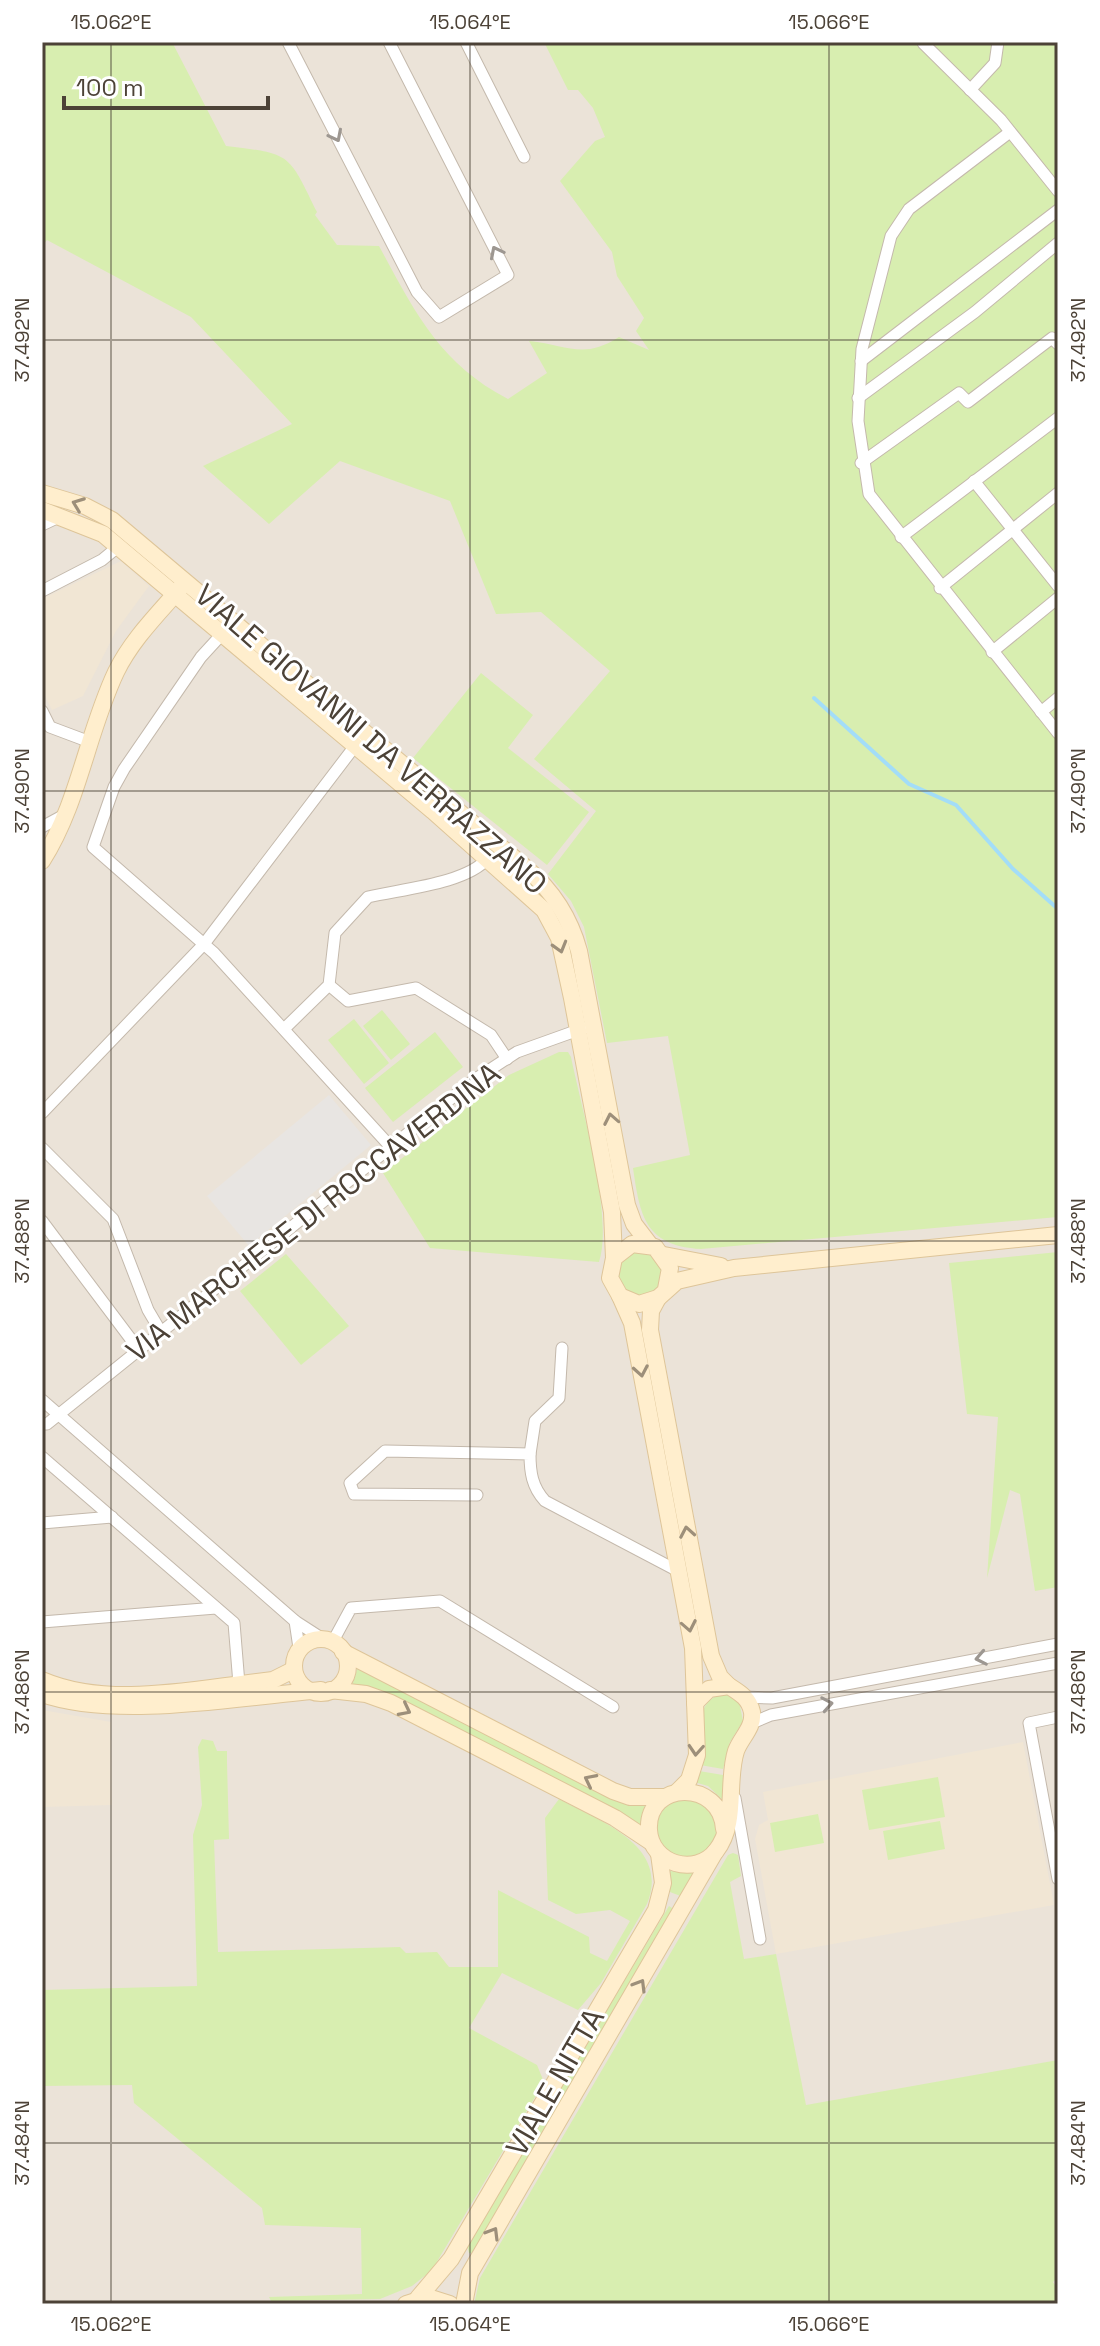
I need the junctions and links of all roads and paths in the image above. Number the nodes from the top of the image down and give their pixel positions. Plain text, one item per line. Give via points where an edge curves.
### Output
1 (288, 42) edge
2 (389, 42) edge
3 (466, 42) edge
4 (998, 42) edge
5 (923, 43) edge
6 (970, 90) junction
7 (1010, 132) junction
8 (524, 157) dead end
9 (1058, 191) edge
10 (1058, 210) edge
11 (1058, 243) edge
12 (1058, 344) edge
13 (861, 361) junction
14 (858, 398) junction
15 (1058, 418) edge
16 (861, 463) junction
17 (974, 481) junction
18 (42, 493) edge
19 (1058, 493) edge
20 (42, 510) edge
21 (61, 516) junction
22 (42, 525) edge
23 (108, 527) junction
24 (1013, 529) junction
25 (901, 537) junction
26 (119, 546) junction
27 (1058, 586) edge
28 (182, 587) junction
29 (940, 588) junction
30 (42, 591) edge
31 (1058, 598) edge
32 (223, 633) junction
33 (992, 652) junction
34 (1058, 698) edge
35 (42, 711) edge
36 (1041, 712) junction
37 (1058, 733) edge
38 (361, 739) junction
39 (90, 742) junction
40 (66, 814) junction
41 (42, 827) edge
42 (488, 858) junction
43 (42, 861) edge
44 (204, 944) junction
45 (329, 985) junction
46 (586, 1028) junction
47 (284, 1029) junction
48 (507, 1059) junction
49 (42, 1113) edge
50 (389, 1145) junction
51 (42, 1148) edge
52 (609, 1154) junction
53 (42, 1221) edge
54 (1058, 1235) edge
55 (657, 1250) junction
56 (614, 1258) junction
57 (734, 1268) junction
58 (662, 1293) junction
59 (620, 1296) junction
60 (161, 1332) junction
61 (562, 1348) dead end
62 (139, 1350) junction
63 (42, 1400) edge
64 (59, 1414) junction
65 (42, 1424) edge
66 (530, 1454) junction
67 (42, 1457) edge
68 (477, 1495) dead end
69 (112, 1517) junction
70 (42, 1523) edge
71 (678, 1571) junction
72 (216, 1608) junction
73 (295, 1621) junction
74 (42, 1622) edge
75 (1058, 1644) edge
76 (334, 1645) junction
77 (299, 1648) junction
78 (1058, 1663) edge
79 (293, 1670) junction
80 (42, 1680) edge
81 (239, 1684) junction
82 (729, 1686) junction
83 (326, 1690) junction
84 (42, 1694) edge
85 (745, 1697) junction
86 (695, 1703) junction
87 (613, 1707) dead end
88 (1058, 1717) edge
89 (752, 1723) junction
90 (733, 1786) junction
91 (671, 1794) junction
92 (743, 1840) junction
93 (719, 1842) junction
94 (655, 1848) junction
95 (1058, 1879) edge
96 (760, 1939) dead end
97 (412, 2301) edge
98 (450, 2304) edge
99 (464, 2304) edge

1 -> 2 street via 417,292 439,317 508,275
3 - 8 street
4 - 6 street via 995,63
5 - 6 street
6 - 7 street
7 - 9 street
7 - 13 street via 909,209 891,236
10 - 13 street
11 - 14 street
12 - 16 street via 1052,338 968,402 959,393
13 - 14 street
14 - 16 street
15 - 17 street
16 - 25 street via 869,494
17 - 24 street
17 - 25 street
23 -> 18 main road, VIALE GIOVANNI DA VERRAZZANO via 85,506
19 - 24 street
20 - 21 main road, VIALE GIOVANNI DA VERRAZZANO
21 - 22 street
21 - 23 main road, VIALE GIOVANNI DA VERRAZZANO
23 - 26 main road, VIALE GIOVANNI DA VERRAZZANO
23 - 28 main road, VIALE GIOVANNI DA VERRAZZANO
24 - 27 street
24 - 29 street
25 - 29 street
26 - 28 main road, VIALE GIOVANNI DA VERRAZZANO
26 - 30 street
28 - 32 main road, VIALE GIOVANNI DA VERRAZZANO
28 - 38 main road, VIALE GIOVANNI DA VERRAZZANO
28 - 39 main road via 120,664
29 - 33 street
31 - 33 street
32 - 38 main road, VIALE GIOVANNI DA VERRAZZANO
32 - 44 street via 124,769 93,847
33 - 36 street
34 - 36 street
35 - 39 street via 50,727
36 - 37 street
38 - 42 main road, VIALE GIOVANNI DA VERRAZZANO
38 - 44 street
38 - 46 main road, VIALE GIOVANNI DA VERRAZZANO via 552,894 575,935
39 - 40 main road
40 - 41 street
40 - 43 main road
42 - 45 street via 460,876 368,897 359,904 335,933
42 -> 46 main road, VIALE GIOVANNI DA VERRAZZANO via 549,918
44 - 47 street
44 - 49 street
45 - 47 street
45 - 48 street via 348,1001 416,988 491,1035
46 - 48 street, VIA MARCHESE DI ROCCAVERDINA
46 - 52 main road, VIALE GIOVANNI DA VERRAZZANO
47 - 50 street
48 - 50 street, VIA MARCHESE DI ROCCAVERDINA
50 - 60 street, VIA MARCHESE DI ROCCAVERDINA
51 - 60 street via 113,1219
52 - 55 main road, VIALE GIOVANNI DA VERRAZZANO via 629,1214
52 - 56 main road, VIALE GIOVANNI DA VERRAZZANO
53 - 62 street
54 - 57 main road
55 - 56 main road via 626,1246
55 - 57 main road
55 - 58 main road via 670,1273
56 - 59 main road via 610,1278
57 - 58 main road via 687,1277
58 - 59 main road via 639,1304
82 -> 58 main road via 711,1656 650,1330 651,1311
59 -> 71 main road via 632,1323
60 - 62 street, VIA MARCHESE DI ROCCAVERDINA
61 - 66 street via 559,1398 535,1421
62 - 64 street, VIA MARCHESE DI ROCCAVERDINA
63 - 64 street
64 - 65 street, VIA MARCHESE DI ROCCAVERDINA
64 - 73 street
66 - 68 street via 385,1451 350,1483 354,1494
66 - 71 street via 536,1491 545,1501
67 - 69 street
69 - 70 street
69 - 72 street
71 -> 86 main road via 693,1648
72 - 74 street
72 - 81 street via 234,1623
73 - 76 street
73 - 77 street
75 -> 85 street via 772,1698
76 - 77 main road via 312,1640
76 - 83 main road via 349,1663 348,1676 341,1686
76 - 87 street via 351,1608 440,1601
91 -> 76 main road via 630,1797 604,1787
77 - 79 main road
89 -> 78 street via 771,1715
79 - 81 main road via 273,1680
79 - 83 main road via 303,1685
80 - 81 main road via 106,1694
82 - 85 main road
82 - 86 main road via 709,1689
83 - 84 main road via 127,1707 79,1704
83 -> 94 main road via 391,1703 615,1818
85 - 89 main road
86 -> 91 main road via 697,1755 689,1780
88 - 95 street via 1029,1723
89 - 90 main road via 737,1748
90 - 92 street
90 - 93 main road
91 - 93 main road via 698,1792 710,1799 722,1816
91 - 94 main road via 649,1821
92 - 93 street
92 - 96 street
93 - 94 main road via 703,1862 687,1866 672,1863
99 -> 93 main road via 470,2273
94 - 97 main road, VIALE NITTA via 663,1883 656,1910 451,2259
97 - 98 main road via 433,2297

